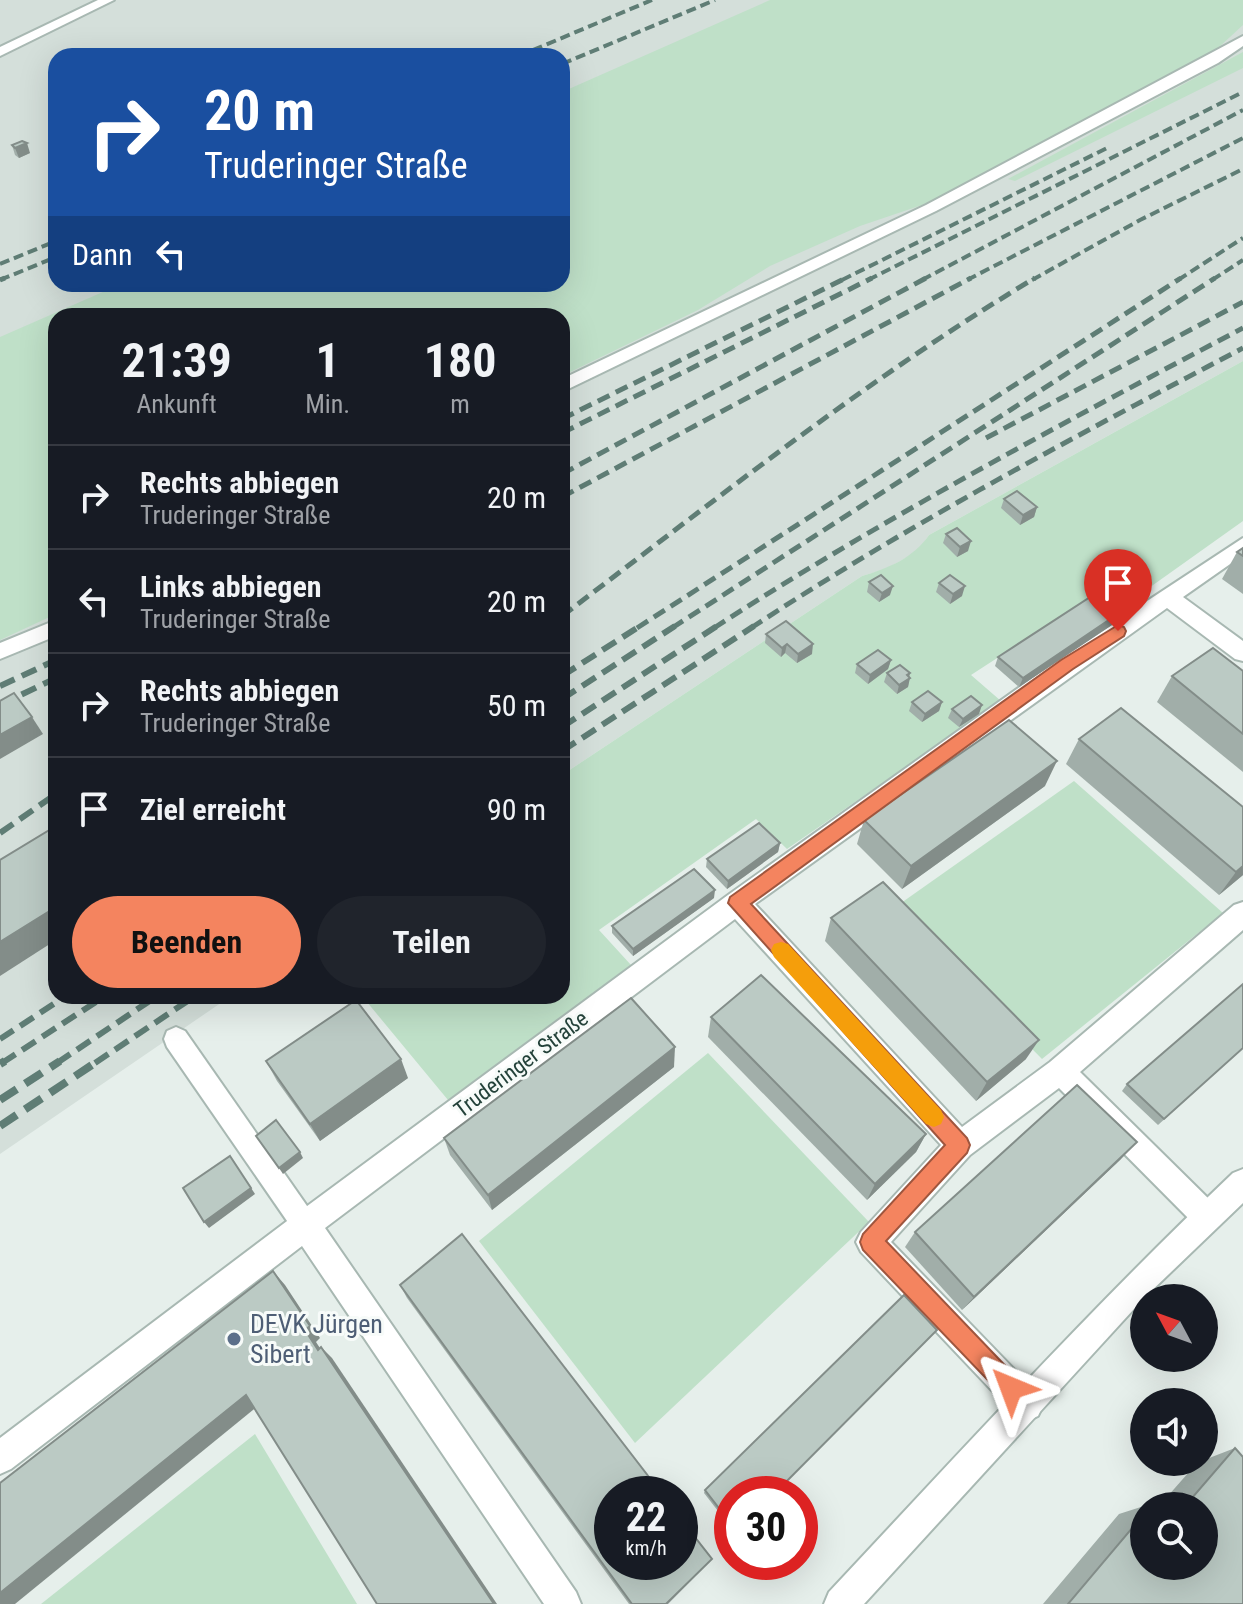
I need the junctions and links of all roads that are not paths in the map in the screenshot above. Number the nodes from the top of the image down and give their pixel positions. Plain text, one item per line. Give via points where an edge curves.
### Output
1 (108, 0) edge
2 (1243, 40) edge
3 (0, 52) edge
4 (570, 382) edge
5 (1243, 545) edge
6 (1169, 598) junction
7 (48, 631) edge
8 (0, 651) edge
9 (1243, 653) edge
10 (737, 903) junction
11 (1237, 930) edge
12 (176, 1039) dead end
13 (1060, 1071) junction
14 (960, 1145) junction
15 (1243, 1183) edge
16 (1207, 1217) junction
17 (305, 1225) junction
18 (1027, 1405) junction
19 (0, 1458) edge
20 (564, 1604) edge
21 (841, 1604) edge

1 - 3 lane
2 - 4 lane via 931,208
5 - 6 street, Truderinger Straße
6 - 9 street
6 - 10 street, Truderinger Straße via 1067,665
7 - 8 lane
10 - 14 street
10 - 17 street, Truderinger Straße
11 - 13 street
12 - 17 lane
13 - 14 street
13 - 16 street
14 - 18 street via 871,1242
15 - 16 street
16 - 18 street
17 - 19 street, Truderinger Straße
17 - 20 street
18 - 21 street

